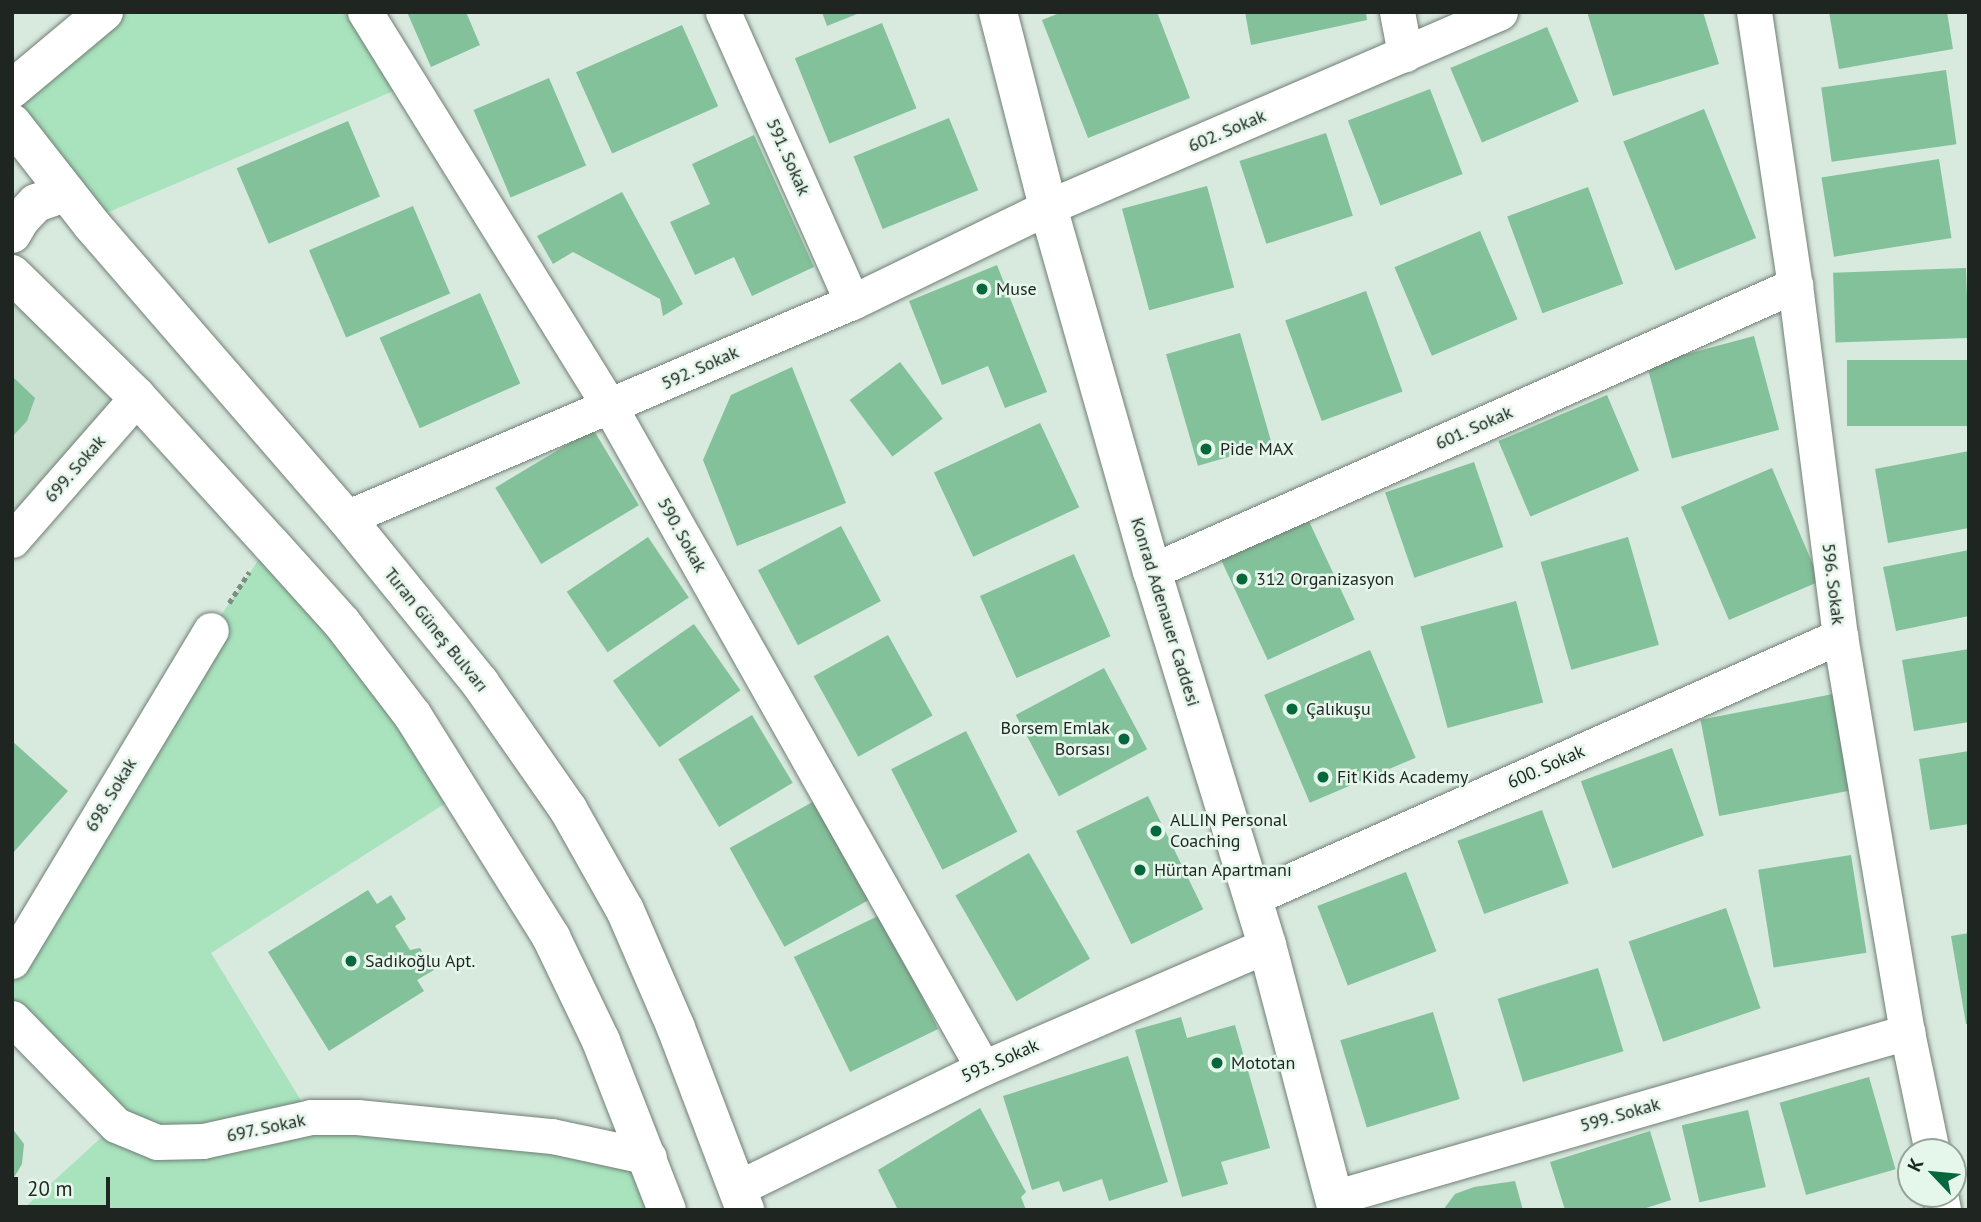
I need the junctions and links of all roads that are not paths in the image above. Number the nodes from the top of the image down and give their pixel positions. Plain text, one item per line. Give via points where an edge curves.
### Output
1 (104, 12) edge
2 (365, 12) edge
3 (723, 12) edge
4 (998, 12) edge
5 (1397, 12) edge
6 (1500, 12) edge
7 (1754, 12) edge
8 (1405, 54) junction
9 (12, 89) edge
10 (12, 122) edge
11 (65, 193) junction
12 (1048, 208) junction
13 (12, 234) edge
14 (12, 274) edge
15 (1796, 285) junction
16 (852, 302) junction
17 (137, 397) junction
18 (610, 407) junction
19 (346, 518) junction
20 (12, 540) edge
21 (1152, 571) junction
22 (211, 630) road end
23 (1840, 636) junction
24 (1252, 898) junction
25 (1267, 945) junction
26 (12, 961) edge
27 (12, 1018) edge
28 (1907, 1032) junction
29 (983, 1068) junction
30 (1928, 1138) edge
31 (649, 1157) junction
32 (742, 1199) edge
33 (1335, 1204) edge
34 (667, 1210) edge

1 - 9 main road
2 - 18 street, 590. Sokak
3 - 16 street, 591. Sokak
4 - 12 main road, Konrad Adenauer Caddesi
5 - 8 street
6 - 8 street, 602. Sokak
7 - 15 street, 596. Sokak
8 - 12 street, 602. Sokak
10 - 11 main road, Turan Güneş Bulvarı
11 - 13 main road via 36,203
11 - 19 main road, Turan Güneş Bulvarı
12 - 16 street, 592. Sokak
12 - 21 main road, Konrad Adenauer Caddesi
14 - 17 main road
15 - 21 street, 601. Sokak
15 - 23 street, 596. Sokak
16 - 18 street, 592. Sokak
17 - 20 street, 699. Sokak
17 - 31 main road via 342,623 413,716 551,937
18 - 19 street, 592. Sokak
18 - 29 street, 590. Sokak
19 - 32 main road, Turan Güneş Bulvarı via 480,683 568,809 625,910
21 - 24 main road, Konrad Adenauer Caddesi
22 - 26 street, 698. Sokak
23 - 24 street, 600. Sokak
23 - 28 street, 596. Sokak
24 - 25 main road, Konrad Adenauer Caddesi
25 - 29 street, 593. Sokak
25 - 33 main road, Konrad Adenauer Caddesi
27 - 31 street, 697. Sokak via 116,1125 157,1142 203,1141 311,1118 357,1117 552,1136
28 - 30 street, 596. Sokak
28 - 33 street, 599. Sokak
29 - 32 street, 593. Sokak
31 - 34 main road

